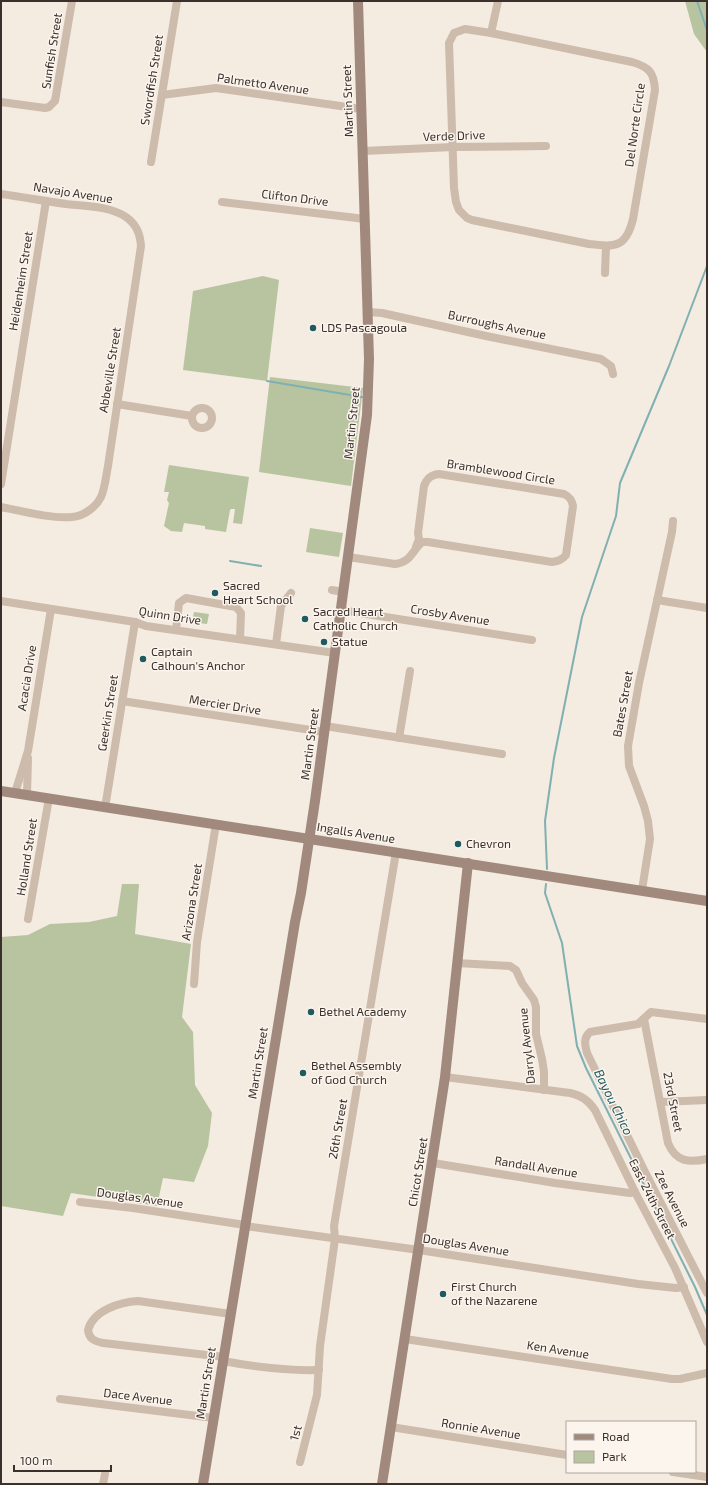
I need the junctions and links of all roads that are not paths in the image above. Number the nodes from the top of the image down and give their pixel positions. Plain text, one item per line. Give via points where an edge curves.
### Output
1 (72, 1) edge
2 (177, 1) edge
3 (358, 1) edge
4 (498, 1) edge
5 (491, 33) junction
6 (162, 95) junction
7 (1, 102) edge
8 (361, 109) junction
9 (546, 146) dead end
10 (453, 148) junction
11 (363, 151) junction
12 (151, 162) dead end
13 (1, 194) edge
14 (46, 201) junction
15 (222, 202) dead end
16 (365, 219) junction
17 (136, 227) joint
18 (606, 246) junction
19 (605, 273) dead end
20 (368, 312) junction
21 (613, 374) dead end
22 (117, 404) junction
23 (192, 416) dead end
24 (1, 484) edge
25 (1, 508) edge
26 (673, 521) dead end
27 (419, 543) junction
28 (348, 557) junction
29 (332, 590) dead end
30 (343, 592) junction
31 (291, 593) dead end
32 (657, 600) junction
33 (1, 602) edge
34 (707, 608) edge
35 (50, 609) junction
36 (341, 610) junction
37 (135, 622) junction
38 (176, 630) junction
39 (240, 639) junction
40 (532, 640) dead end
41 (276, 644) junction
42 (335, 653) junction
43 (410, 671) dead end
44 (122, 701) junction
45 (325, 729) junction
46 (399, 738) junction
47 (28, 751) junction
48 (502, 754) dead end
49 (1, 791) edge
50 (15, 793) junction
51 (26, 795) junction
52 (49, 798) junction
53 (105, 808) junction
54 (216, 824) junction
55 (310, 839) junction
56 (396, 852) junction
57 (468, 864) junction
58 (642, 890) junction
59 (707, 901) edge
60 (28, 919) dead end
61 (457, 963) junction
62 (194, 984) dead end
63 (644, 1019) junction
64 (707, 1019) edge
65 (445, 1077) junction
66 (544, 1090) junction
67 (707, 1100) edge
68 (661, 1102) junction
69 (707, 1159) edge
70 (433, 1164) junction
71 (635, 1192) junction
72 (80, 1202) dead end
73 (245, 1225) junction
74 (336, 1239) junction
75 (419, 1250) junction
76 (684, 1287) junction
77 (707, 1293) edge
78 (231, 1314) junction
79 (405, 1339) junction
80 (707, 1342) edge
81 (223, 1359) junction
82 (319, 1370) junction
83 (707, 1373) edge
84 (60, 1399) dead end
85 (314, 1411) joint
86 (214, 1418) junction
87 (391, 1427) junction
88 (566, 1455) edge
89 (300, 1462) dead end
90 (680, 1473) edge
91 (105, 1474) dead end
92 (707, 1477) edge
93 (103, 1484) edge
94 (203, 1484) edge
95 (382, 1484) edge

1 - 7 street, Sunfish Street via 57,97 53,105 46,108
2 - 6 street, Swordfish Street
3 - 8 street, Martin Street
4 - 5 street
5 - 10 street, Del Norte Circle via 465,29 454,33 450,39
5 - 18 street, Del Norte Circle via 632,62 646,68 653,75 655,90 630,231 618,244
6 - 8 street, Palmetto Avenue via 216,88
6 - 12 street, Swordfish Street
8 - 11 street, Martin Street
9 - 10 street, Verde Drive
10 - 11 street, Verde Drive
10 - 18 street, Del Norte Circle via 456,202 466,218
11 - 16 street, Martin Street
13 - 14 street, Navajo Avenue
14 - 17 street, Navajo Avenue via 106,210 125,216
14 - 24 street, Heidenheim Street
15 - 16 street, Clifton Drive
16 - 20 street, Martin Street
17 - 22 street, Abbeville Street via 140,238 140,254
18 - 19 street
20 - 21 street, Burroughs Avenue via 382,312 602,359 611,366
20 - 28 street, Martin Street via 367,415
22 - 23 street
22 - 25 street, Abbeville Street via 107,472 101,496 93,507 78,516 64,517
26 - 32 street, Bates Street
27 - 27 street, Bramblewood Circle via 558,561 566,555 572,500 564,494 433,475 424,486
27 - 28 street via 409,558 402,563
28 - 30 street, Martin Street
29 - 30 street
30 - 36 street, Martin Street
31 - 41 street via 281,606
32 - 34 street
32 - 58 street, Bates Street via 628,746 629,766 650,830
33 - 35 street, Quinn Drive
35 - 37 street, Quinn Drive
35 - 47 street, Acacia Drive
36 - 40 street, Crosby Avenue
36 - 42 street, Martin Street
37 - 38 street, Quinn Drive
37 - 44 street, Geerkin Street
38 - 39 street, Quinn Drive
38 - 39 street via 179,603 186,598 236,607 241,613
39 - 41 street, Quinn Drive
41 - 42 street, Quinn Drive
42 - 45 street, Martin Street
43 - 46 street
44 - 45 street, Mercier Drive
44 - 53 street, Geerkin Street
45 - 46 street, Mercier Drive
45 - 55 street, Martin Street
46 - 48 street, Mercier Drive
47 - 50 street, Acacia Drive
47 - 51 street, Acacia Drive
49 - 50 street, Ingalls Avenue
50 - 51 street, Ingalls Avenue
51 - 52 street, Ingalls Avenue
52 - 53 street, Ingalls Avenue
52 - 60 street, Holland Street
53 - 54 street, Ingalls Avenue
54 - 55 street, Ingalls Avenue
54 - 62 street, Arizona Street via 197,942
55 - 56 street, Ingalls Avenue
55 - 73 street, Martin Street
56 - 57 street, Ingalls Avenue
56 - 74 street, 26th Street via 334,1226
57 - 58 street, Ingalls Avenue
57 - 61 street, Chicot Street
58 - 59 street, Ingalls Avenue
61 - 65 street, Chicot Street
61 - 66 street, Darryl Avenue via 510,966 516,970 536,1007 536,1034 544,1072
63 - 64 street via 651,1012
63 - 68 street, 23rd Street
63 - 77 street, Zee Avenue via 633,1026 590,1032 585,1040 587,1053
65 - 66 street, East 24th Street
65 - 70 street, Chicot Street
66 - 71 street, East 24th Street via 579,1095 590,1104
67 - 68 street
68 - 69 street, 23rd Street via 668,1143 672,1151 691,1162
70 - 71 street, Randall Avenue via 555,1183
70 - 75 street, Chicot Street
71 - 76 street, East 24th Street
72 - 73 street, Douglas Avenue
73 - 74 street, Douglas Avenue
73 - 78 street, Martin Street
74 - 75 street, Douglas Avenue
74 - 82 street, 26th Street via 320,1346
75 - 76 street, Douglas Avenue via 602,1279
75 - 79 street, Chicot Street
76 - 80 street, East 24th Street
78 - 81 street, Martin Street
78 - 81 street via 138,1301 126,1302 116,1304 96,1318 88,1330 91,1338 103,1343
79 - 83 street, Ken Avenue via 672,1379
79 - 87 street, Chicot Street
81 - 82 street via 254,1367
81 - 86 street, Martin Street
82 - 85 street, 26th Street
84 - 86 street, Dace Avenue
85 - 89 street, 1st
86 - 94 street, Martin Street
87 - 88 street, Ronnie Avenue
87 - 95 street, Chicot Street
90 - 92 street
91 - 93 street

